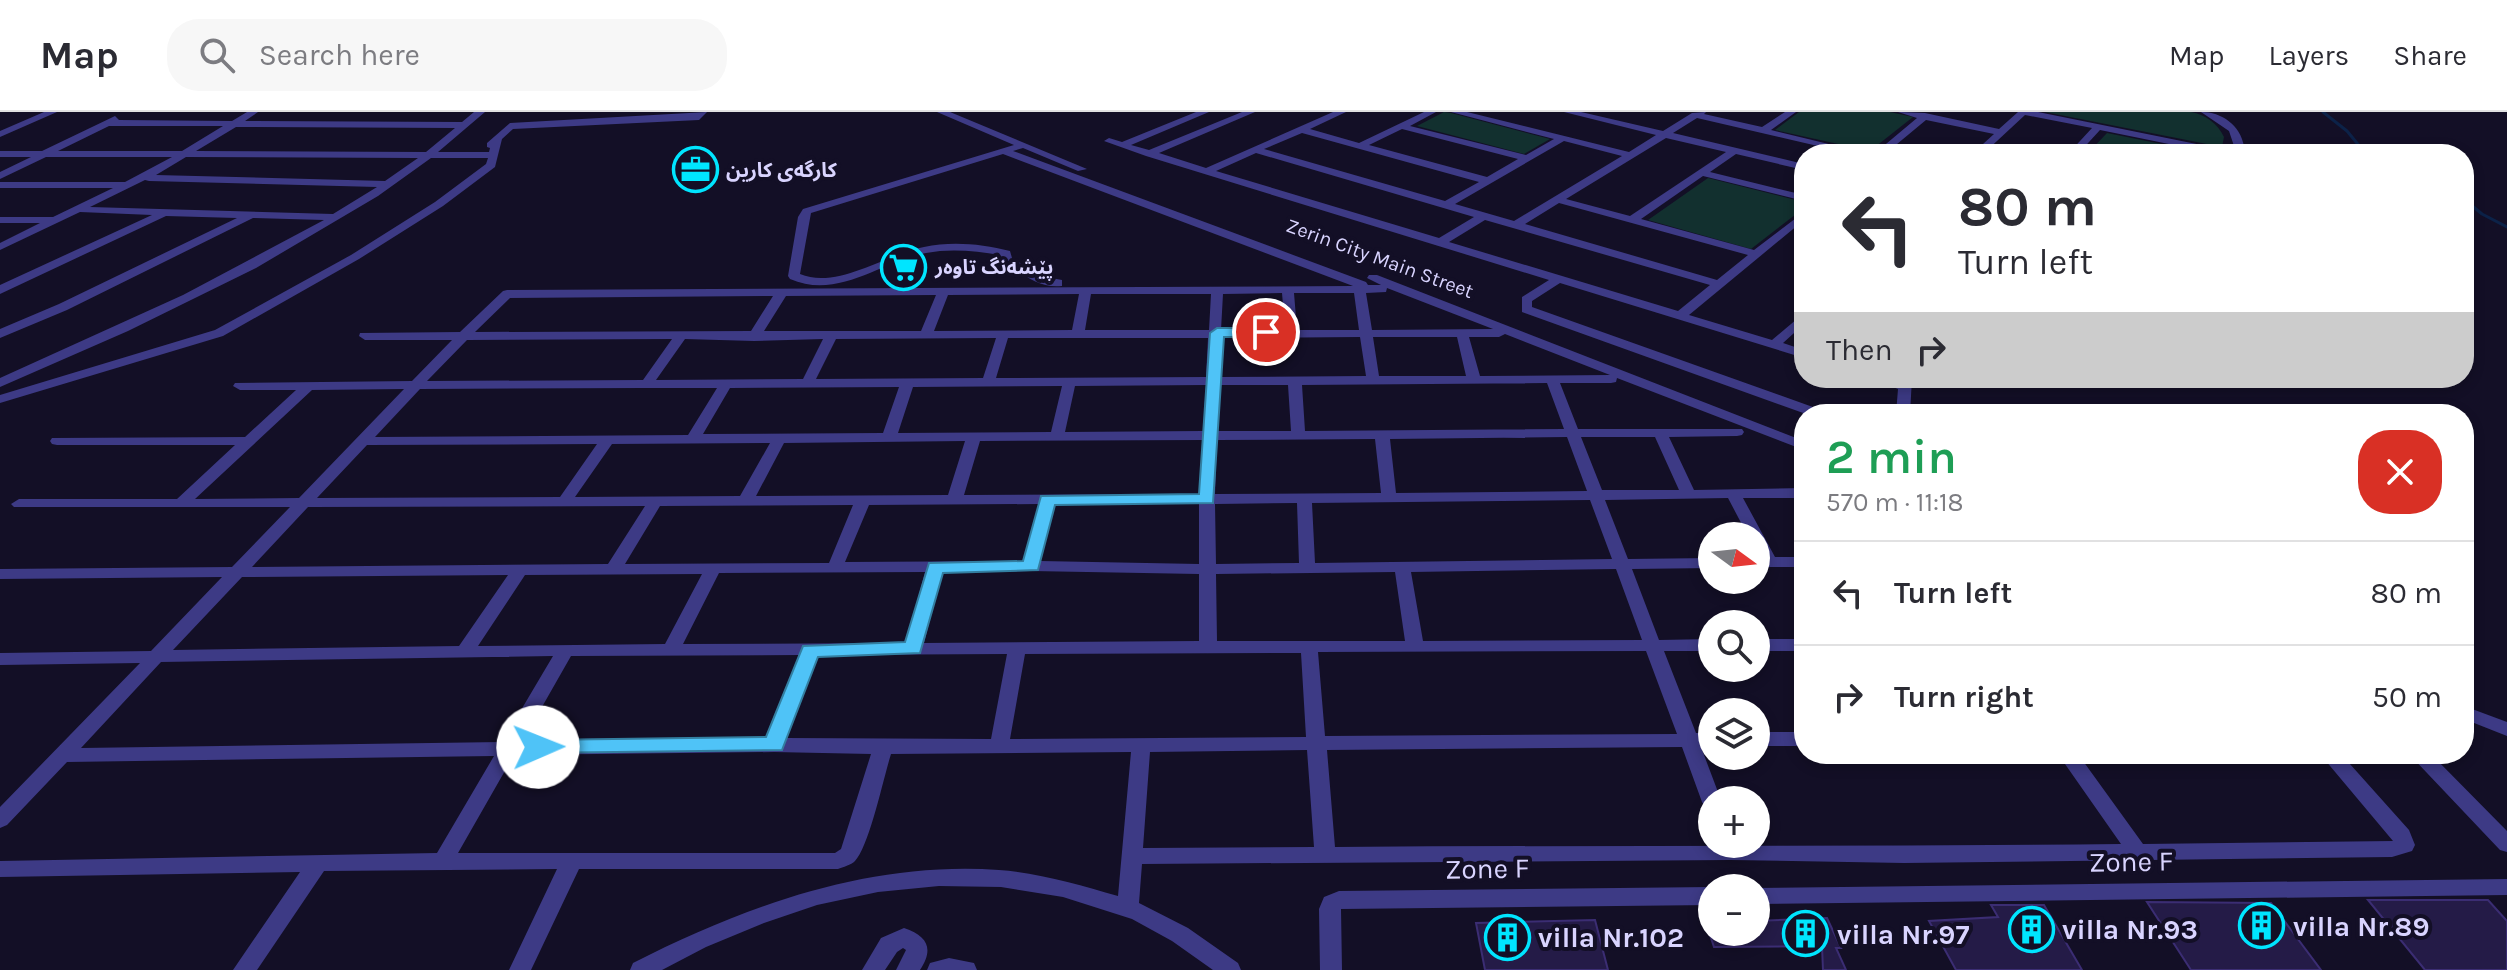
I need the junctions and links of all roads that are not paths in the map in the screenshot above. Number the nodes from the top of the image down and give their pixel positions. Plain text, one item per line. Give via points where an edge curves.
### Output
1 (52, 112) edge
2 (131, 112) edge
3 (253, 112) edge
4 (330, 112) edge
5 (405, 112) edge
6 (480, 112) edge
7 (556, 112) edge
8 (702, 112) edge
9 (942, 112) edge
10 (1182, 112) edge
11 (1204, 112) edge
12 (1250, 112) edge
13 (1431, 112) edge
14 (1456, 112) edge
15 (1569, 112) edge
16 (1611, 112) edge
17 (1791, 112) edge
18 (1903, 112) edge
19 (2024, 112) edge
20 (2206, 112) edge
21 (1336, 113) edge
22 (1698, 114) edge
23 (628, 116) edge
24 (1925, 116) junction
25 (1599, 119) junction
26 (106, 123) junction
27 (236, 124) junction
28 (314, 125) junction
29 (466, 125) junction
30 (545, 125) junction
31 (388, 126) junction
32 (1401, 126) junction
33 (2098, 127) junction
34 (1302, 130) junction
35 (1763, 131) junction
36 (2000, 132) junction
37 (0, 134) edge
38 (1664, 135) junction
39 (1563, 138) junction
40 (497, 139) junction
41 (1821, 144) edge
42 (1891, 144) edge
43 (1987, 144) edge
44 (2082, 144) edge
45 (2183, 144) edge
46 (2239, 144) edge
47 (1122, 145) junction
48 (1025, 146) junction
49 (1360, 146) junction
50 (1256, 150) junction
51 (1734, 151) junction
52 (1006, 152) junction
53 (0, 154) edge
54 (39, 154) junction
55 (1149, 154) junction
56 (186, 155) junction
57 (429, 155) junction
58 (479, 155) junction
59 (494, 155) junction
60 (1631, 155) junction
61 (1528, 159) junction
62 (1794, 165) edge
63 (1207, 171) junction
64 (1702, 173) junction
65 (0, 176) edge
66 (144, 177) junction
67 (1488, 181) junction
68 (387, 184) junction
69 (0, 185) edge
70 (130, 185) junction
71 (1794, 196) edge
72 (1558, 200) junction
73 (1446, 205) junction
74 (79, 210) junction
75 (166, 213) junction
76 (251, 215) junction
77 (1483, 216) junction
78 (334, 217) junction
79 (0, 220) edge
80 (58, 220) junction
81 (1632, 220) junction
82 (1794, 223) edge
83 (1516, 225) junction
84 (1439, 243) junction
85 (0, 247) edge
86 (1757, 254) junction
87 (1558, 279) junction
88 (1718, 284) junction
89 (1217, 289) junction
90 (1359, 289) junction
91 (1382, 289) dead end
92 (0, 290) edge
93 (1086, 290) junction
94 (1288, 290) junction
95 (944, 291) junction
96 (782, 292) junction
97 (1679, 317) junction
98 (1794, 326) edge
99 (1291, 332) junction
100 (1365, 332) junction
101 (1217, 333) junction
102 (1462, 333) junction
103 (1499, 333) dead end
104 (0, 334) edge
105 (1078, 334) junction
106 (926, 335) junction
107 (1003, 335) junction
108 (365, 336) dead end
109 (831, 336) junction
110 (680, 337) junction
111 (754, 337) junction
112 (461, 338) junction
113 (1774, 345) junction
114 (1794, 351) edge
115 (1474, 379) junction
116 (1552, 379) junction
117 (1611, 379) dead end
118 (1215, 380) junction
119 (1373, 380) junction
120 (1295, 381) junction
121 (0, 383) edge
122 (988, 383) junction
123 (1069, 383) junction
124 (807, 384) junction
125 (907, 384) junction
126 (646, 385) junction
127 (725, 385) junction
128 (240, 386) dead end
129 (308, 386) junction
130 (415, 386) junction
131 (0, 399) edge
132 (1794, 405) edge
133 (1737, 432) dead end
134 (1660, 433) junction
135 (1298, 434) junction
136 (1573, 434) junction
137 (1382, 435) junction
138 (1209, 437) junction
139 (889, 438) junction
140 (1057, 438) junction
141 (608, 439) junction
142 (693, 439) junction
143 (779, 439) junction
144 (973, 439) junction
145 (57, 441) dead end
146 (247, 441) junction
147 (362, 441) junction
148 (1794, 442) edge
149 (1688, 493) junction
150 (1794, 493) edge
151 (1597, 494) junction
152 (1733, 494) junction
153 (1389, 495) junction
154 (1304, 497) junction
155 (955, 499) junction
156 (1048, 499) junction
157 (1207, 499) junction
158 (746, 500) junction
159 (863, 500) junction
160 (564, 502) junction
161 (655, 502) junction
162 (181, 503) junction
163 (302, 503) junction
164 (19, 504) dead end
165 (1745, 522) edge
166 (1770, 562) edge
167 (1794, 562) edge
168 (1698, 563) edge
169 (1623, 564) junction
170 (1031, 566) junction
171 (1307, 566) junction
172 (935, 567) junction
173 (1402, 567) junction
174 (835, 568) junction
175 (713, 569) junction
176 (1207, 569) junction
177 (613, 570) junction
178 (519, 571) junction
179 (0, 574) edge
180 (235, 574) junction
181 (1654, 645) junction
182 (1698, 645) edge
183 (1770, 645) edge
184 (1794, 645) edge
185 (1415, 646) junction
186 (1208, 647) junction
187 (1309, 647) junction
188 (671, 649) junction
189 (913, 649) junction
190 (565, 650) junction
191 (1017, 650) junction
192 (465, 651) junction
193 (811, 651) junction
194 (155, 658) junction
195 (0, 659) edge
196 (2474, 716) edge
197 (2507, 729) edge
198 (1770, 739) edge
199 (1794, 739) edge
200 (1690, 740) junction
201 (1698, 740) edge
202 (1315, 742) junction
203 (774, 745) junction
204 (999, 745) junction
205 (1141, 745) junction
206 (883, 747) junction
207 (508, 748) junction
208 (63, 755) junction
209 (2075, 764) edge
210 (2339, 764) edge
211 (2429, 764) edge
212 (1706, 786) edge
213 (0, 820) edge
214 (2507, 844) edge
215 (1698, 848) edge
216 (1770, 850) edge
217 (2136, 850) junction
218 (1325, 854) junction
219 (1133, 856) junction
220 (443, 861) junction
221 (318, 863) junction
222 (571, 863) junction
223 (0, 869) edge
224 (2507, 887) edge
225 (1770, 895) edge
226 (1698, 896) edge
227 (1128, 908) junction
228 (244, 970) edge
229 (520, 970) edge
230 (641, 970) edge
231 (873, 970) edge
232 (907, 970) edge
233 (938, 970) edge
234 (966, 970) edge
235 (1230, 970) edge
236 (1331, 970) edge

1 - 37 street
2 - 26 street
3 - 27 street
4 - 28 street
5 - 31 street
6 - 29 street
7 - 30 street
8 - 23 street via 699,117
9 - 48 street, Zerin City Main Street
10 - 47 street via 1109,141
11 - 47 street
12 - 55 street
13 - 32 street
14 - 39 street
15 - 25 street
16 - 25 street
17 - 35 street
18 - 24 street
19 - 33 street
19 - 36 street
20 - 46 street via 2228,124
21 - 34 street
22 - 35 street
22 - 38 street
23 - 30 street
24 - 36 street
24 - 42 street
25 - 38 street
26 - 27 street
26 - 54 street
27 - 28 street
27 - 56 street
28 - 31 street
29 - 31 street
29 - 57 street
30 - 40 street via 510,126
32 - 49 street
32 - 61 street
33 - 44 street
33 - 45 street
34 - 49 street
34 - 50 street
35 - 41 street
36 - 43 street
38 - 51 street
38 - 60 street
39 - 60 street
39 - 61 street
40 - 58 street
40 - 59 street
47 - 55 street
48 - 52 street
48 - 148 street, Zerin City Main Street
49 - 67 street
50 - 63 street
50 - 73 street
51 - 62 street
51 - 64 street
52 - 52 street via 807,211 794,276 811,282 839,281 908,254 968,246 1006,253 1006,259 1047,283 1364,285
53 - 54 street
54 - 56 street
54 - 65 street
55 - 63 street
56 - 57 street
56 - 66 street
57 - 58 street
57 - 68 street
58 - 59 street
59 - 131 street via 487,169 417,218 219,333
60 - 72 street
61 - 67 street
63 - 84 street
64 - 71 street
64 - 81 street
66 - 68 street
66 - 70 street
67 - 73 street
68 - 78 street
69 - 70 street
70 - 74 street
72 - 81 street
72 - 83 street
73 - 77 street
74 - 75 street
74 - 80 street
75 - 76 street
75 - 92 street
76 - 78 street
76 - 104 street
77 - 83 street
77 - 84 street
78 - 121 street via 200,290
79 - 80 street
80 - 85 street
81 - 86 street
82 - 86 street
83 - 88 street
84 - 87 street
86 - 88 street
87 - 97 street
87 - 132 street via 1526,300 1526,309
88 - 97 street
89 - 93 street
89 - 94 street
89 - 101 street
90 - 91 street
90 - 94 street
90 - 100 street
93 - 95 street
93 - 105 street
94 - 99 street
95 - 96 street
95 - 106 street
96 - 111 street
96 - 112 street via 512,293 501,297
97 - 113 street
98 - 113 street
99 - 100 street
99 - 101 street
100 - 102 street
100 - 119 street
101 - 105 street
101 - 118 street
102 - 103 street
102 - 115 street
105 - 107 street
106 - 107 street
106 - 109 street
107 - 122 street
108 - 112 street
109 - 111 street
109 - 124 street
110 - 111 street
110 - 112 street
110 - 126 street
112 - 130 street
113 - 114 street
115 - 116 street
115 - 119 street
116 - 117 street
116 - 136 street
118 - 120 street
118 - 123 street
118 - 138 street
119 - 120 street
120 - 135 street
122 - 123 street
122 - 125 street
123 - 140 street
124 - 125 street
124 - 127 street
125 - 139 street
126 - 127 street
126 - 130 street
127 - 142 street
128 - 129 street
129 - 130 street
129 - 146 street
130 - 147 street
133 - 134 street
134 - 136 street
134 - 149 street
135 - 137 street
135 - 138 street
136 - 137 street
136 - 151 street
137 - 153 street
138 - 140 street
138 - 157 street
139 - 143 street
139 - 144 street
140 - 144 street
141 - 142 street
141 - 147 street
141 - 160 street
142 - 143 street
143 - 158 street
144 - 155 street
145 - 146 street
146 - 162 street
147 - 163 street
149 - 151 street
149 - 152 street
150 - 152 street
151 - 153 street
151 - 169 street
152 - 165 street
153 - 154 street
154 - 157 street
154 - 171 street
155 - 156 street
155 - 159 street
156 - 157 street
156 - 170 street
157 - 176 street
158 - 159 street
158 - 161 street
159 - 174 street
160 - 161 street
160 - 163 street
161 - 177 street
162 - 163 street
162 - 164 street
163 - 180 street
166 - 167 street
168 - 169 street
169 - 173 street
169 - 181 street
170 - 172 street
170 - 176 street
171 - 173 street
171 - 176 street
172 - 174 street
172 - 189 street
173 - 185 street
174 - 175 street
175 - 177 street
175 - 188 street
176 - 186 street
177 - 178 street
178 - 180 street
178 - 192 street
179 - 180 street
180 - 194 street
181 - 182 street
181 - 185 street
181 - 200 street
183 - 184 street
185 - 187 street
186 - 187 street
186 - 191 street
187 - 202 street
188 - 190 street
188 - 193 street
189 - 191 street
189 - 193 street
190 - 192 street
190 - 207 street
191 - 204 street
192 - 194 street
193 - 203 street
194 - 195 street
194 - 208 street
196 - 197 street
198 - 199 street
200 - 201 street
200 - 202 street
200 - 212 street
202 - 205 street
202 - 218 street
203 - 206 street
203 - 207 street
204 - 205 street
204 - 206 street
205 - 219 street
206 - 222 street via 853,846 844,859
207 - 208 street
207 - 220 street
208 - 213 street
209 - 217 street
210 - 217 street via 2405,845
211 - 214 street
215 - 218 street
216 - 217 street via 1904,855
218 - 219 street
219 - 227 street
220 - 221 street
220 - 222 street
221 - 223 street
221 - 228 street
222 - 229 street
224 - 225 street, Zone F
226 - 236 street, Zone F via 1339,900 1330,909
227 - 230 street via 1059,887 989,877 916,878 842,889 776,907
227 - 235 street via 1183,936
231 - 232 street via 889,945 904,937 918,946
233 - 234 street

